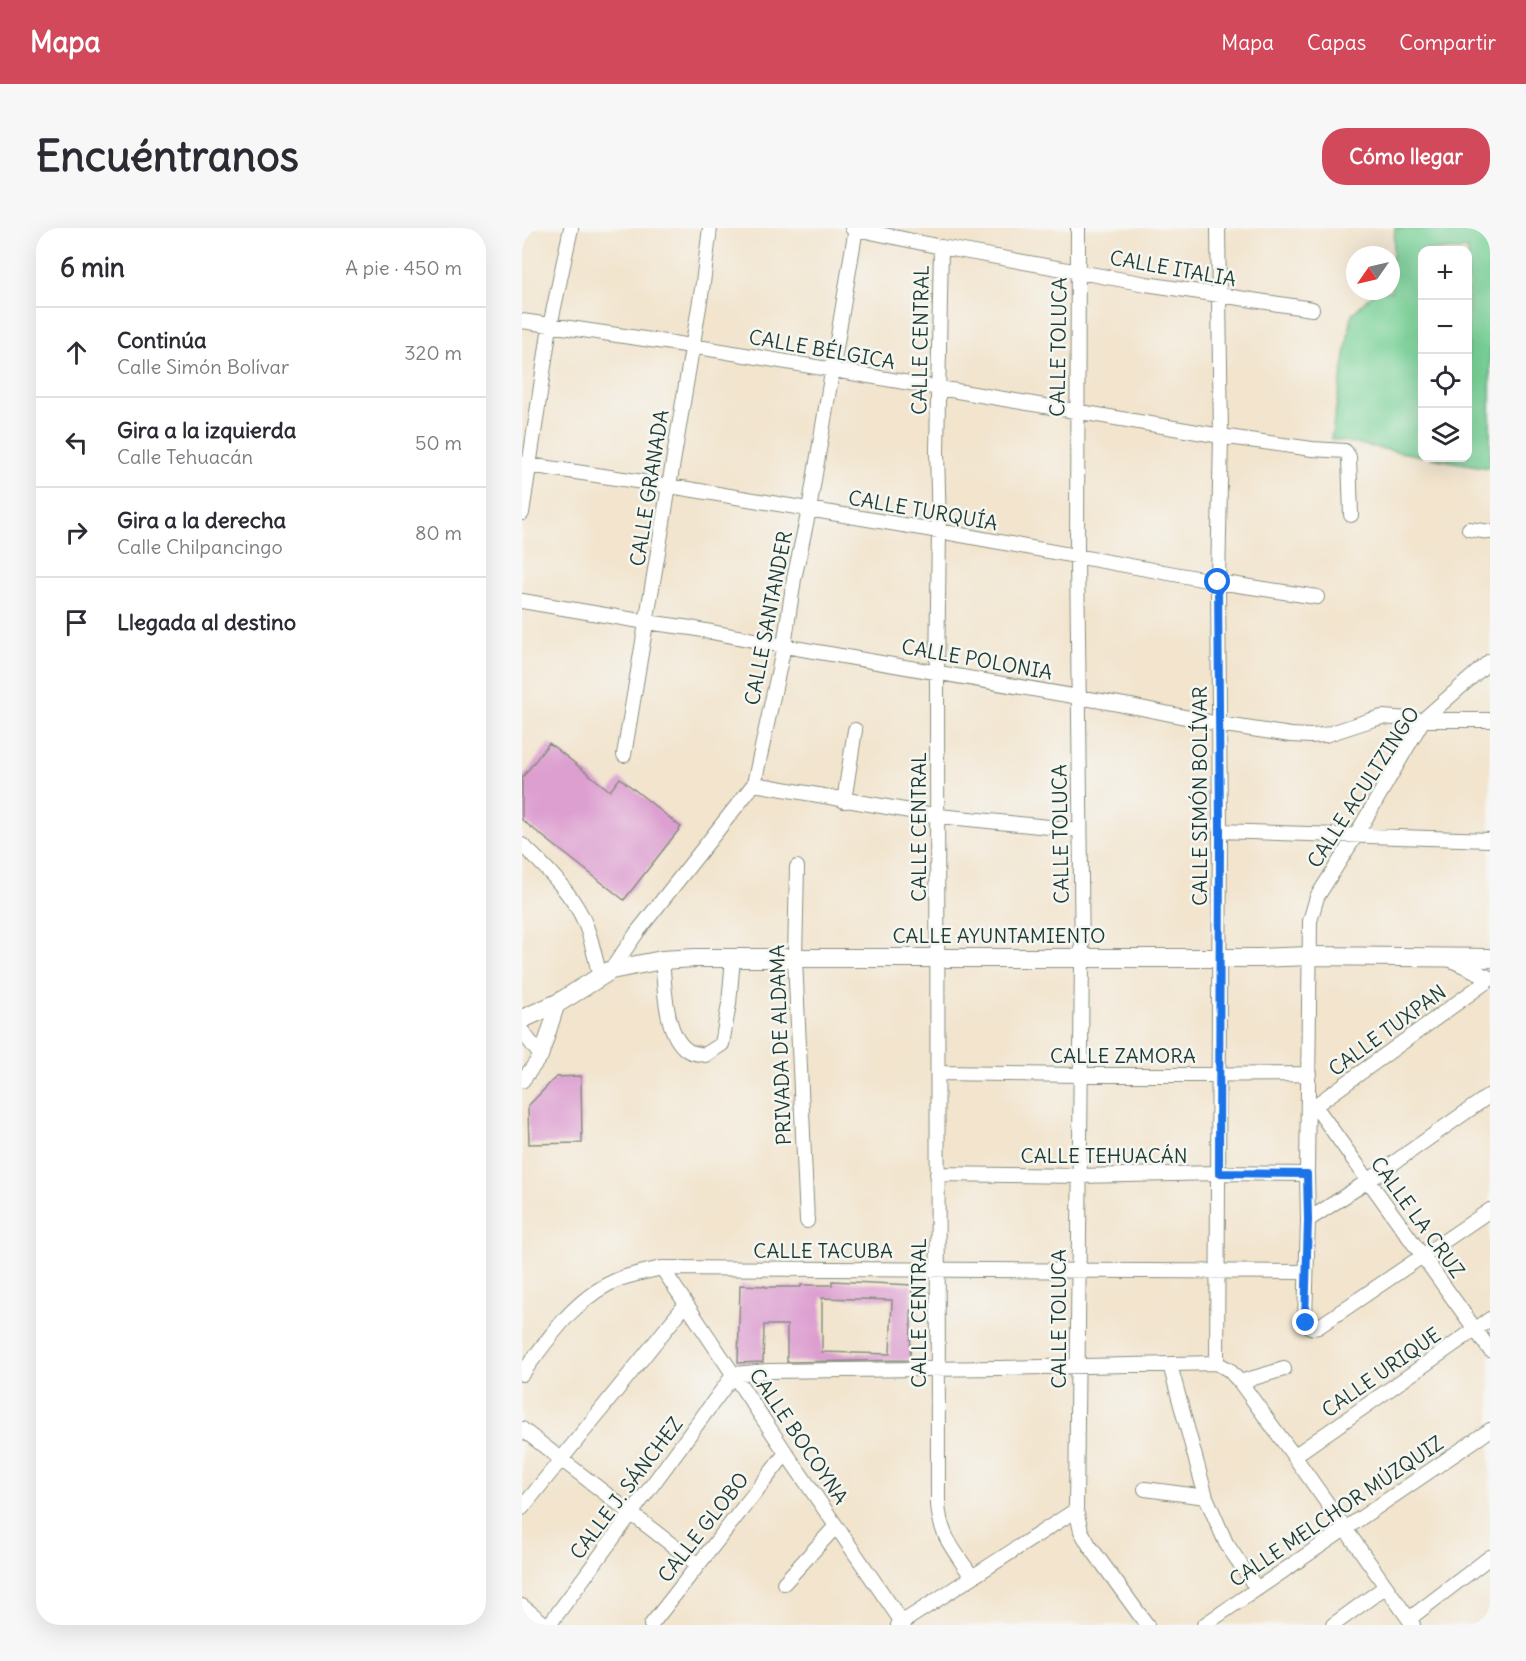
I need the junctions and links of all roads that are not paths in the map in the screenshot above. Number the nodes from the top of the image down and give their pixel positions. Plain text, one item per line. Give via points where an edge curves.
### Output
1 (571, 228) edge
2 (710, 228) edge
3 (855, 228) edge
4 (1078, 228) edge
5 (1218, 228) edge
6 (941, 247) junction
7 (1079, 271) junction
8 (1219, 296) junction
9 (1312, 309) dead end
10 (522, 321) edge
11 (550, 326) junction
12 (692, 346) junction
13 (831, 370) junction
14 (938, 388) junction
15 (1077, 412) junction
16 (1221, 436) junction
17 (526, 464) edge
18 (670, 486) junction
19 (809, 510) junction
20 (522, 513) edge
21 (1351, 515) dead end
22 (1469, 529) dead end
23 (939, 531) junction
24 (1490, 532) edge
25 (1077, 557) junction
26 (1218, 582) junction
27 (1317, 597) dead end
28 (522, 601) edge
29 (646, 622) junction
30 (784, 645) junction
31 (1490, 661) edge
32 (937, 672) junction
33 (1078, 698) junction
34 (1423, 720) junction
35 (1490, 720) edge
36 (1219, 724) junction
37 (855, 730) dead end
38 (624, 754) dead end
39 (753, 784) junction
40 (844, 801) junction
41 (939, 816) junction
42 (1079, 830) junction
43 (1220, 831) junction
44 (1356, 835) junction
45 (1490, 840) edge
46 (522, 845) edge
47 (797, 867) dead end
48 (1311, 956) junction
49 (1219, 957) junction
50 (733, 958) junction
51 (937, 958) junction
52 (1082, 958) junction
53 (1448, 958) junction
54 (1490, 958) edge
55 (795, 959) junction
56 (662, 960) junction
57 (605, 973) junction
58 (1490, 978) edge
59 (558, 1003) junction
60 (522, 1019) edge
61 (522, 1031) edge
62 (542, 1056) junction
63 (938, 1073) junction
64 (1219, 1074) junction
65 (1309, 1074) junction
66 (1080, 1075) junction
67 (522, 1081) edge
68 (1490, 1095) edge
69 (1312, 1109) junction
70 (1219, 1173) junction
71 (937, 1174) junction
72 (1307, 1174) junction
73 (1079, 1176) junction
74 (1368, 1181) junction
75 (1490, 1210) edge
76 (1308, 1220) junction
77 (807, 1221) dead end
78 (1422, 1256) junction
79 (662, 1268) junction
80 (937, 1270) junction
81 (1077, 1272) junction
82 (1218, 1272) junction
83 (1306, 1272) junction
84 (686, 1304) junction
85 (1490, 1320) edge
86 (1475, 1330) junction
87 (1490, 1350) edge
88 (1217, 1363) junction
89 (1170, 1365) junction
90 (1077, 1366) junction
91 (938, 1369) junction
92 (1284, 1369) dead end
93 (522, 1374) edge
94 (734, 1374) junction
95 (1240, 1382) junction
96 (522, 1429) edge
97 (1490, 1430) edge
98 (786, 1453) junction
99 (1294, 1456) junction
100 (561, 1459) junction
101 (1145, 1489) dead end
102 (1206, 1497) junction
103 (522, 1508) edge
104 (1076, 1510) junction
105 (631, 1514) junction
106 (836, 1526) junction
107 (1345, 1529) junction
108 (1490, 1557) edge
109 (698, 1565) junction
110 (972, 1577) junction
111 (784, 1583) dead end
112 (1385, 1587) junction
113 (1257, 1588) junction
114 (522, 1606) edge
115 (1411, 1622) edge
116 (902, 1624) edge
117 (547, 1625) edge
118 (651, 1625) edge
119 (1147, 1625) edge
120 (1204, 1625) edge
121 (1333, 1625) edge

1 - 11 street
2 - 12 street, CALLE GRANADA
3 - 6 street, CALLE ITALIA
3 - 13 street, CALLE SANTANDER
4 - 7 street, CALLE TOLUCA
5 - 8 street, CALLE SIMÓN BOLÍVAR
6 - 7 street, CALLE ITALIA
6 - 14 street, CALLE CENTRAL
7 - 8 street, CALLE ITALIA
7 - 15 street, CALLE TOLUCA
8 - 9 street, CALLE ITALIA
8 - 16 street, CALLE SIMÓN BOLÍVAR
10 - 11 street, CALLE BÉLGICA
11 - 12 street, CALLE BÉLGICA
11 - 17 street
12 - 13 street, CALLE BÉLGICA
12 - 18 street, CALLE GRANADA
13 - 14 street, CALLE BÉLGICA
13 - 19 street, CALLE SANTANDER
14 - 15 street, CALLE BÉLGICA
14 - 23 street, CALLE CENTRAL
15 - 16 street, CALLE BÉLGICA
15 - 25 street, CALLE TOLUCA
16 - 21 street, CALLE BÉLGICA via 1345,452 1349,457
16 - 26 street, CALLE SIMÓN BOLÍVAR
17 - 18 street, CALLE TURQUÍA
17 - 20 street
18 - 19 street, CALLE TURQUÍA
18 - 29 street, CALLE GRANADA
19 - 23 street, CALLE TURQUÍA
19 - 30 street, CALLE SANTANDER
22 - 24 street
23 - 25 street, CALLE TURQUÍA
23 - 32 street, CALLE CENTRAL
25 - 26 street, CALLE TURQUÍA
25 - 33 street, CALLE TOLUCA
26 - 27 street, CALLE TURQUÍA
26 - 36 street, CALLE SIMÓN BOLÍVAR
28 - 29 street, CALLE POLONIA
29 - 30 street, CALLE POLONIA
29 - 38 street, CALLE GRANADA
30 - 32 street, CALLE POLONIA
30 - 39 street, CALLE SANTANDER
31 - 34 street, CALLE ACULTZINGO
32 - 33 street, CALLE POLONIA
32 - 41 street, CALLE CENTRAL
33 - 36 street, CALLE POLONIA
33 - 42 street, CALLE TOLUCA
34 - 35 street, CALLE POLONIA
34 - 36 street, CALLE POLONIA via 1382,717 1310,736
34 - 44 street, CALLE ACULTZINGO
36 - 43 street, CALLE SIMÓN BOLÍVAR
37 - 40 street
39 - 40 street
39 - 57 street, CALLE SANTANDER
40 - 41 street
41 - 42 street
41 - 51 street, CALLE CENTRAL
42 - 52 street, CALLE TOLUCA
43 - 44 street
43 - 49 street, CALLE SIMÓN BOLÍVAR
44 - 45 street
44 - 48 street, CALLE ACULTZINGO via 1317,897 1310,921
46 - 57 street via 548,869 579,910
47 - 55 street, PRIVADA DE ALDAMA
48 - 49 main road, CALLE AYUNTAMIENTO
48 - 53 main road, CALLE AYUNTAMIENTO
48 - 65 street, CALLE ACULTZINGO
49 - 52 main road, CALLE AYUNTAMIENTO
49 - 64 street, CALLE SIMÓN BOLÍVAR
50 - 55 main road, CALLE AYUNTAMIENTO
50 - 56 main road, CALLE AYUNTAMIENTO
50 - 56 street via 722,1044 705,1055 688,1051 675,1038
51 - 52 main road, CALLE AYUNTAMIENTO
51 - 55 main road, CALLE AYUNTAMIENTO
51 - 63 street, CALLE CENTRAL
52 - 66 street, CALLE TOLUCA
53 - 54 main road, CALLE AYUNTAMIENTO
53 - 58 street
55 - 77 street, PRIVADA DE ALDAMA
56 - 57 main road, CALLE AYUNTAMIENTO
57 - 59 main road, CALLE AYUNTAMIENTO
58 - 69 street, CALLE TUXPAN
59 - 60 main road, CALLE AYUNTAMIENTO
59 - 62 street
61 - 62 street
62 - 67 street
63 - 66 street, CALLE ZAMORA
63 - 71 street, CALLE CENTRAL
64 - 65 street, CALLE ZAMORA
64 - 66 street, CALLE ZAMORA
64 - 70 street, CALLE SIMÓN BOLÍVAR
65 - 69 street, CALLE ACULTZINGO
66 - 73 street, CALLE TOLUCA
68 - 74 street
69 - 72 street, CALLE ACULTZINGO
69 - 74 street, CALLE LA CRUZ
70 - 72 street, CALLE TEHUACÁN
70 - 73 street, CALLE TEHUACÁN
70 - 82 street, CALLE SIMÓN BOLÍVAR
71 - 73 street, CALLE TEHUACÁN
71 - 80 street, CALLE CENTRAL
72 - 76 street, CALLE ACULTZINGO
73 - 81 street, CALLE TOLUCA
74 - 76 street
74 - 78 street, CALLE LA CRUZ
75 - 78 street
76 - 83 street, CALLE ACULTZINGO
78 - 83 street, CALLE ACULTZINGO via 1318,1327 1308,1326 1305,1320
78 - 86 street, CALLE LA CRUZ
79 - 80 street, CALLE TACUBA
79 - 84 street, CALLE BOCOYNA
79 - 93 street, CALLE TACUBA via 621,1279 589,1297 563,1320
80 - 81 street, CALLE TACUBA
80 - 91 street, CALLE CENTRAL
81 - 82 street, CALLE TACUBA
81 - 90 street, CALLE TOLUCA
82 - 83 street, CALLE TACUBA
82 - 88 street, CALLE SIMÓN BOLÍVAR
84 - 94 street, CALLE BOCOYNA
84 - 100 street
85 - 86 street, CALLE URIQUE
86 - 87 street, CALLE LA CRUZ
86 - 99 street, CALLE URIQUE
88 - 89 street
88 - 95 street
89 - 90 street
89 - 102 street
90 - 91 street
90 - 104 street, CALLE TOLUCA
91 - 94 street
91 - 110 street, CALLE CENTRAL via 939,1516 947,1540
92 - 95 street
94 - 98 street, CALLE BOCOYNA
94 - 105 street, CALLE J. SÁNCHEZ
95 - 99 street
96 - 100 street
97 - 107 street, CALLE MELCHOR MÚZQUIZ
98 - 106 street, CALLE BOCOYNA
98 - 109 street, CALLE GLOBO
99 - 107 street
100 - 103 street
100 - 105 street
101 - 102 street
102 - 113 street via 1226,1543
104 - 110 street
104 - 119 street, CALLE TOLUCA via 1089,1545
105 - 109 street
105 - 117 street, CALLE J. SÁNCHEZ
106 - 111 street
106 - 116 street, CALLE BOCOYNA
107 - 112 street
107 - 113 street, CALLE MELCHOR MÚZQUIZ
108 - 115 street
109 - 118 street, CALLE GLOBO
110 - 116 street
112 - 115 street
112 - 121 street
113 - 120 street, CALLE MELCHOR MÚZQUIZ
114 - 117 street

